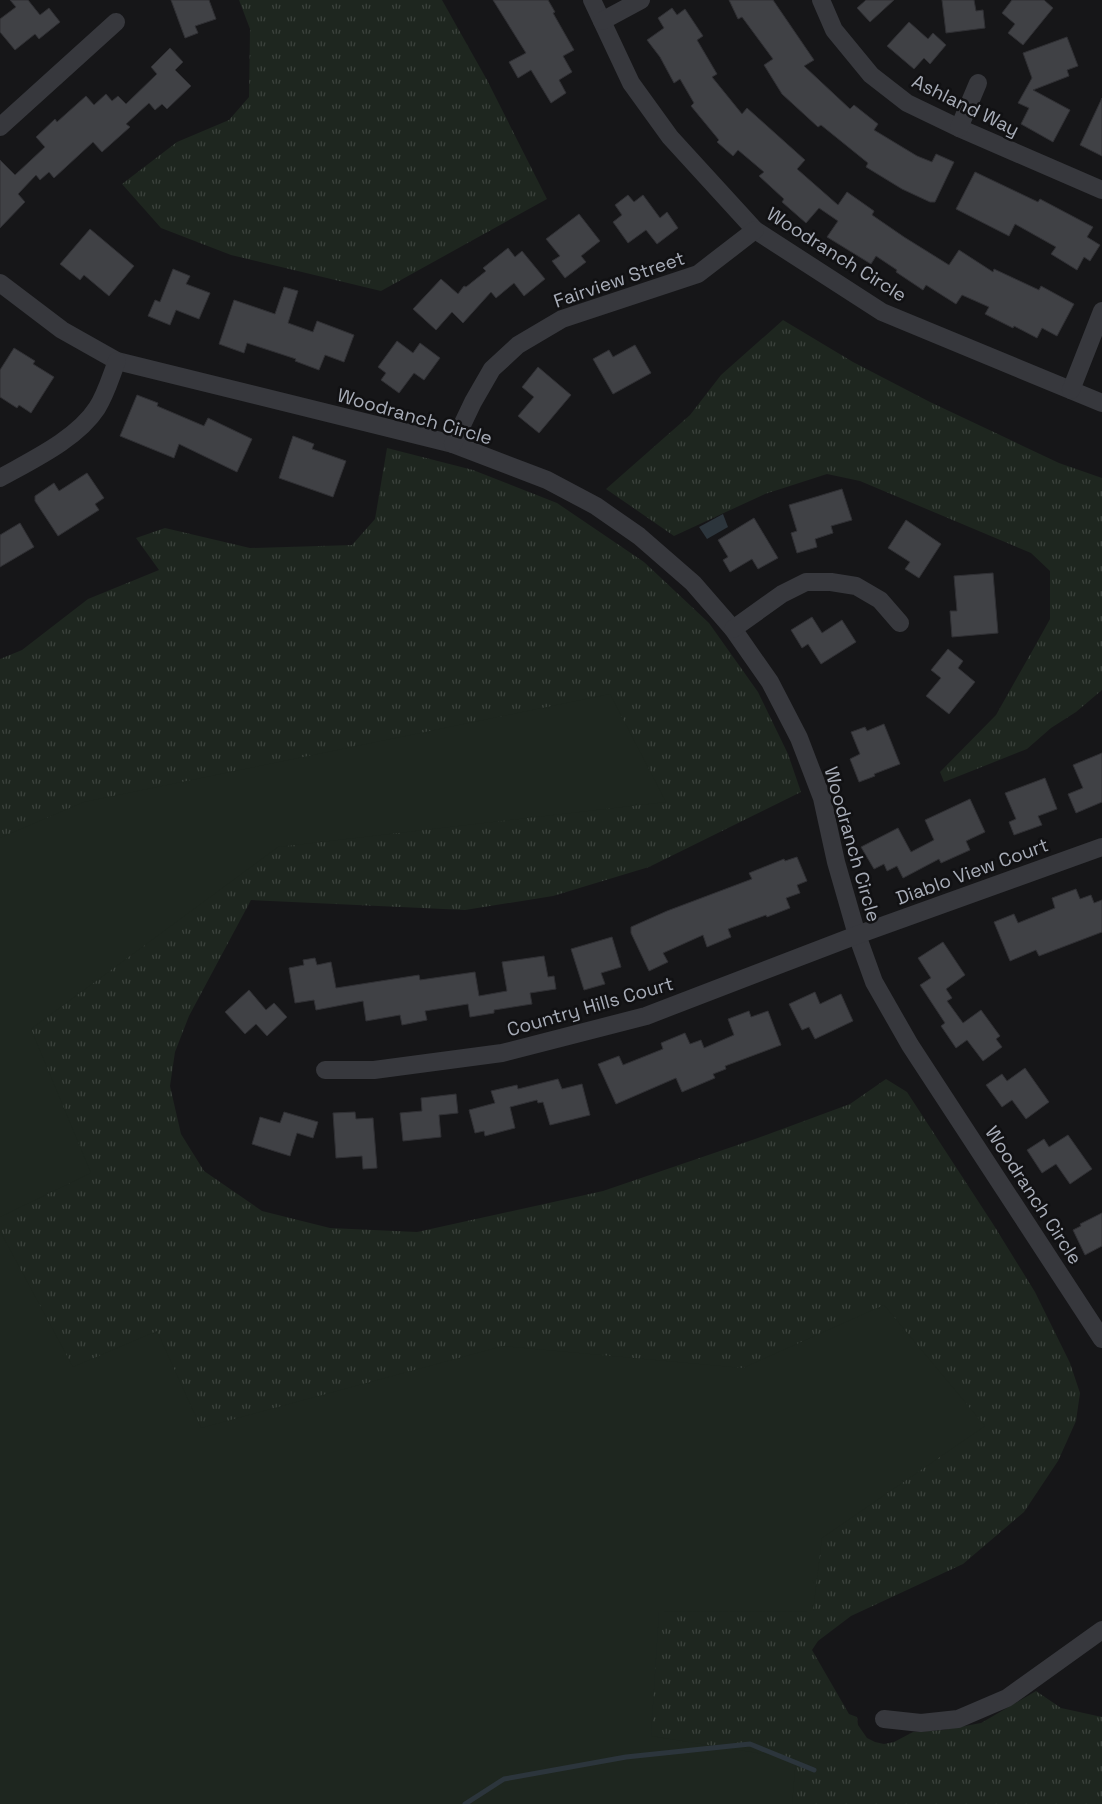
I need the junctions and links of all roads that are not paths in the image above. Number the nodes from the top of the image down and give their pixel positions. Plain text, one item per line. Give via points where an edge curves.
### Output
1 (592, 0) edge
2 (641, 0) edge
3 (821, 0) edge
4 (602, 21) junction
5 (116, 22) dead end
6 (978, 83) dead end
7 (0, 127) edge
8 (959, 128) junction
9 (1102, 190) edge
10 (755, 230) junction
11 (0, 283) edge
12 (1102, 312) edge
13 (118, 361) junction
14 (1071, 390) junction
15 (1102, 403) edge
16 (453, 444) junction
17 (0, 478) edge
18 (900, 623) dead end
19 (734, 629) junction
20 (1102, 848) edge
21 (856, 935) junction
22 (325, 1070) dead end
23 (1096, 1315) edge
24 (1102, 1339) edge
25 (1102, 1630) edge
26 (884, 1719) dead end

1 - 4 street, Woodranch Circle
2 - 4 street
3 - 8 street, Ashland Way via 834,30 871,75 907,103
4 - 10 street, Woodranch Circle via 631,83 670,137
5 - 7 street
6 - 8 street
8 - 9 street, Ashland Way
10 - 14 street, Woodranch Circle via 882,312
10 - 16 street, Fairview Street via 698,274 562,319 518,345 492,370
11 - 13 street, Woodranch Circle via 62,330
12 - 14 street
13 - 16 street, Woodranch Circle
13 - 17 street via 98,408 83,425 55,446
14 - 15 street, Woodranch Circle
16 - 19 street, Woodranch Circle via 547,480 596,506 639,536 693,583
18 - 19 street via 880,600 856,586 806,582 782,594
19 - 21 street, Woodranch Circle via 770,682 798,738 822,798
20 - 21 street, Diablo View Court
21 - 22 street, Country Hills Court via 646,1016 502,1053 374,1070
21 - 23 street, Woodranch Circle via 874,982 910,1045
23 - 24 street, Woodranch Circle
25 - 26 street via 1007,1698 958,1719 921,1723

